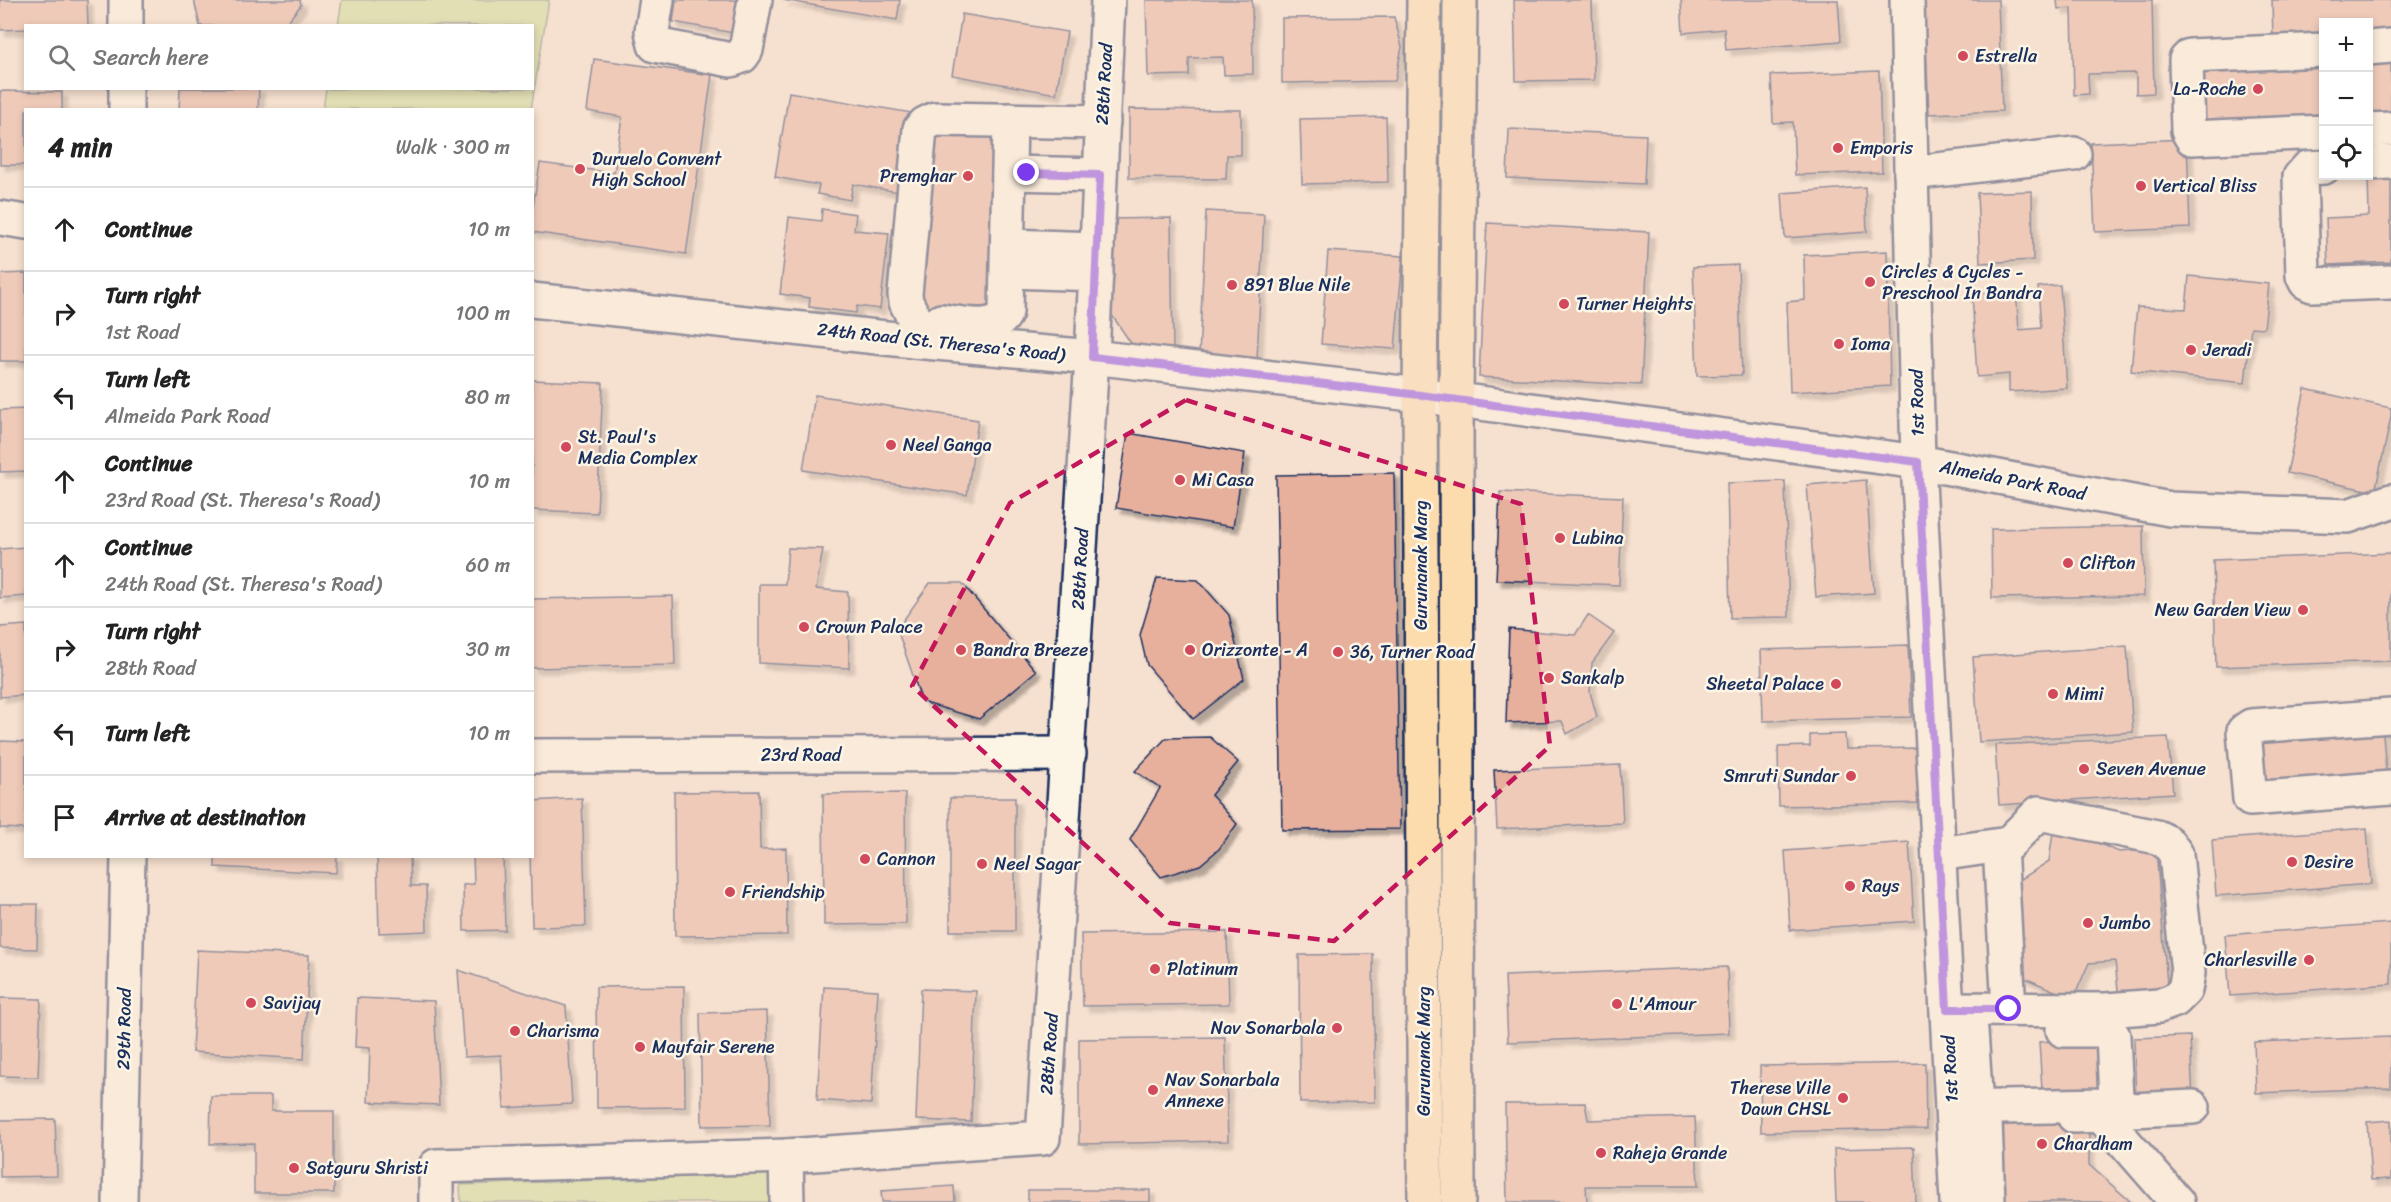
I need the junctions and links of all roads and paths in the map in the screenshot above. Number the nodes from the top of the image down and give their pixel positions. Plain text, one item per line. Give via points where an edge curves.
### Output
1 (126, 0) edge
2 (657, 0) edge
3 (755, 0) edge
4 (1107, 0) edge
5 (1424, 0) edge
6 (1460, 0) edge
7 (1907, 0) edge
8 (126, 24) edge
9 (2391, 46) edge
10 (2373, 48) edge
11 (2319, 50) edge
12 (126, 90) edge
13 (126, 108) edge
14 (1010, 128) junction
15 (2391, 129) edge
16 (1102, 130) junction
17 (2373, 130) edge
18 (2319, 132) edge
19 (2074, 154) dead end
20 (2391, 162) edge
21 (2373, 163) edge
22 (2319, 167) edge
23 (1911, 172) junction
24 (1009, 183) junction
25 (1100, 185) junction
26 (0, 218) edge
27 (24, 222) edge
28 (1008, 258) junction
29 (1096, 261) junction
30 (2391, 282) edge
31 (534, 300) edge
32 (915, 330) junction
33 (1092, 357) junction
34 (1420, 395) junction
35 (1456, 400) junction
36 (1918, 462) junction
37 (2391, 501) edge
38 (2391, 724) edge
39 (1069, 754) junction
40 (534, 756) edge
41 (2391, 788) edge
42 (2000, 846) junction
43 (1939, 854) junction
44 (128, 858) edge
45 (2009, 1009) junction
46 (1956, 1023) junction
47 (2111, 1102) junction
48 (2193, 1107) dead end
49 (1966, 1114) junction
50 (786, 1156) junction
51 (120, 1202) edge
52 (436, 1202) edge
53 (787, 1202) edge
54 (1425, 1202) edge
55 (1458, 1202) edge
56 (1957, 1202) edge
57 (1988, 1202) edge
58 (2177, 1202) edge

1 - 8 street
2 - 3 street via 652,30 655,45 731,60 742,57 746,50
4 - 16 street, 28th Road
5 - 34 main road, Gurunanak Marg
6 - 35 main road, Gurunanak Marg
7 - 23 street, 1st Road
9 - 10 street
11 - 18 street via 2190,56 2186,60 2188,131 2192,138
12 - 13 street
14 - 16 street
14 - 24 street
14 - 32 street via 935,119 920,129 904,294
15 - 17 street
16 - 25 street, 28th Road
19 - 23 street
20 - 21 street
22 - 30 street via 2308,168 2300,177 2306,282
23 - 36 street, 1st Road
24 - 25 street
24 - 28 street
25 - 29 street, 28th Road
26 - 27 street
28 - 29 street
28 - 32 street via 1008,308 1004,319 997,323
29 - 33 street, 28th Road
31 - 32 street, 24th Road (St. Theresa's Road)
32 - 33 street, 24th Road (St. Theresa's Road)
33 - 34 street, 24th Road (St. Theresa's Road)
33 - 39 street, 28th Road
34 - 35 street, Almeida Park Road
34 - 54 main road, Gurunanak Marg
35 - 36 street, Almeida Park Road
35 - 55 main road, Gurunanak Marg
36 - 37 street, Almeida Park Road via 2169,509 2348,516
36 - 43 street, 1st Road
38 - 41 street via 2251,726 2244,731 2250,799
39 - 40 street, 23rd Road
39 - 50 street, 28th Road via 1043,1138
42 - 43 street
42 - 45 street
42 - 45 street via 2008,844 2039,813 2141,832 2167,842 2176,854 2188,974 2185,990 2175,1000 2159,1006
43 - 46 street, 1st Road
44 - 51 street, 29th Road
45 - 46 street
46 - 47 street via 2103,1030 2113,1036 2116,1098
46 - 49 street, 1st Road
47 - 48 street via 2132,1110
47 - 49 street
49 - 56 street, 1st Road
49 - 57 street
49 - 58 street via 2101,1115
50 - 52 street via 436,1166
50 - 53 street

